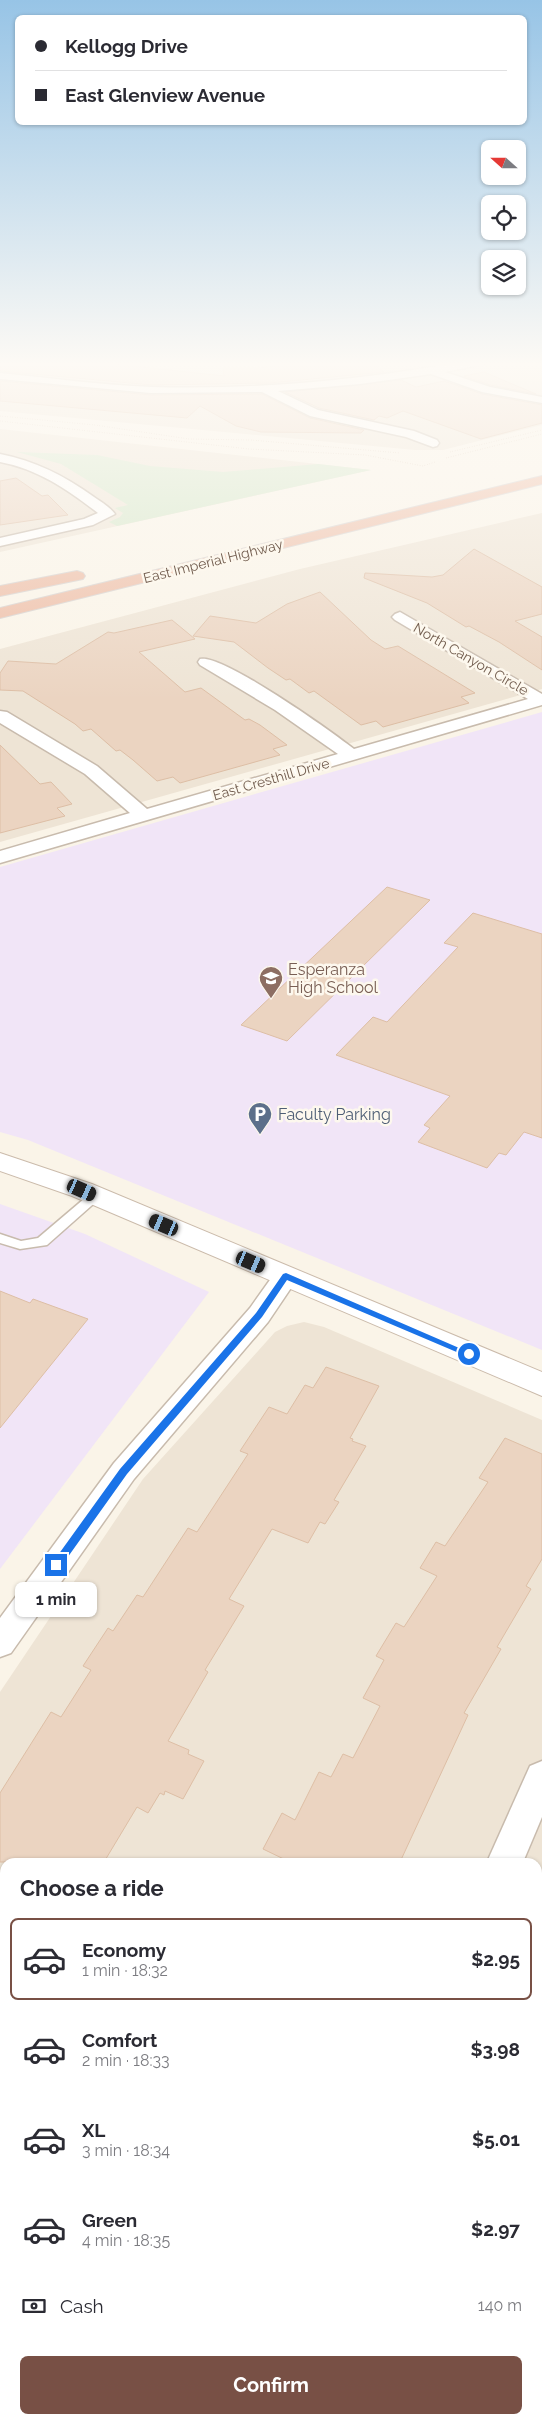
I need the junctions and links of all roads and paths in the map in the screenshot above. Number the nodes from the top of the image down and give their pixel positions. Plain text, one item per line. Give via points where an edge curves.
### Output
1 (50, 474) edge
2 (517, 474) edge
3 (542, 480) edge
4 (0, 542) edge
5 (145, 563) junction
6 (168, 572) junction
7 (0, 591) edge
8 (0, 598) edge
9 (0, 613) edge
10 (400, 617) dead end
11 (0, 619) edge
12 (206, 662) dead end
13 (542, 700) edge
14 (1, 716) dead end
15 (352, 756) junction
16 (144, 816) junction
17 (0, 857) edge
18 (0, 1162) edge
19 (95, 1196) junction
20 (0, 1238) edge
21 (286, 1276) junction
22 (542, 1385) edge
23 (0, 1644) edge
24 (542, 1777) edge
25 (507, 1858) edge

1 - 4 street via 108,514
2 - 5 highway, East Imperial Highway
3 - 6 highway, East Imperial Highway
5 - 7 highway
5 - 8 highway, East Imperial Highway
6 - 9 highway, East Imperial Highway
6 - 11 highway
10 - 13 street, North Canyon Circle
12 - 15 street via 269,698
13 - 15 street, East Cresthill Drive
14 - 16 street via 91,770
15 - 16 street, East Cresthill Drive
16 - 17 street, East Cresthill Drive
18 - 19 main road
19 - 20 lane via 42,1242 20,1245
19 - 21 main road
21 - 22 main road
21 - 23 street via 259,1315 124,1471
24 - 25 street

